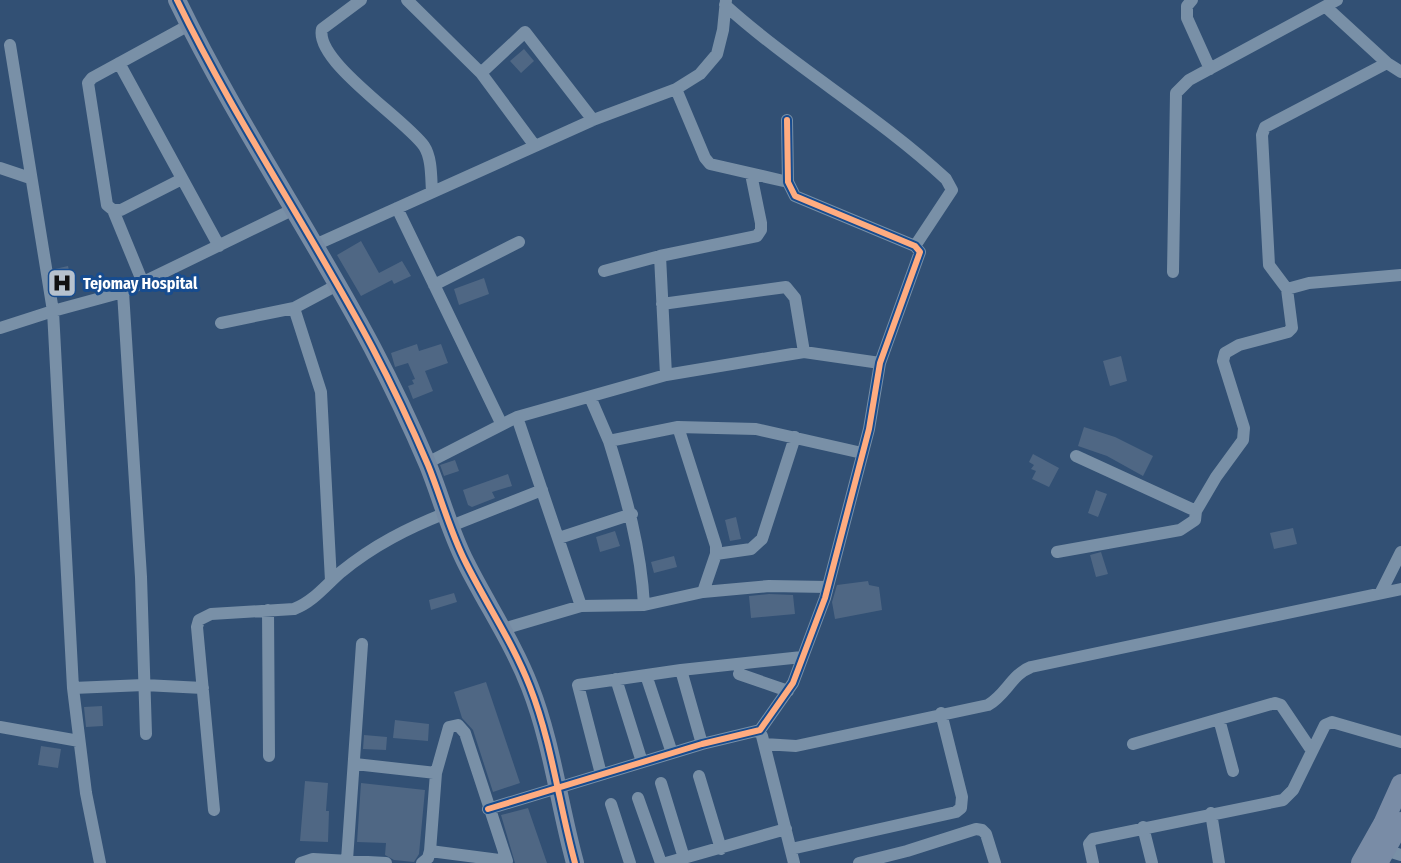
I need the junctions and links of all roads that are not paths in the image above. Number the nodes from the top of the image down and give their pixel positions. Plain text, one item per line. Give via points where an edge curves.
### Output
1 (177, 0) edge
2 (362, 0) edge
3 (407, 0) edge
4 (1192, 0) edge
5 (1337, 0) edge
6 (726, 3) edge
7 (1326, 7) junction
8 (189, 25) junction
9 (10, 45) dead end
10 (119, 63) junction
11 (1387, 63) junction
12 (1210, 69) junction
13 (1401, 72) edge
14 (481, 73) junction
15 (676, 89) junction
16 (593, 120) junction
17 (787, 120) dead end
18 (536, 146) junction
19 (0, 168) edge
20 (750, 174) junction
21 (30, 178) junction
22 (182, 179) junction
23 (788, 182) junction
24 (432, 192) junction
25 (397, 208) junction
26 (113, 210) junction
27 (294, 210) junction
28 (519, 242) dead end
29 (315, 245) junction
30 (219, 246) junction
31 (915, 246) junction
32 (660, 256) junction
33 (604, 271) dead end
34 (1173, 272) dead end
35 (1401, 275) edge
36 (142, 283) junction
37 (339, 284) junction
38 (434, 285) junction
39 (1287, 289) junction
40 (123, 292) junction
41 (663, 304) junction
42 (294, 308) junction
43 (52, 311) junction
44 (221, 323) dead end
45 (0, 328) edge
46 (804, 352) junction
47 (880, 363) junction
48 (666, 375) junction
49 (590, 397) junction
50 (517, 417) junction
51 (501, 423) junction
52 (678, 428) junction
53 (795, 437) junction
54 (609, 441) junction
55 (862, 453) junction
56 (1076, 456) dead end
57 (427, 463) junction
58 (542, 490) junction
59 (1196, 511) junction
60 (632, 514) junction
61 (449, 520) junction
62 (559, 538) junction
63 (1057, 552) dead end
64 (1401, 552) edge
65 (717, 554) junction
66 (331, 581) junction
67 (828, 587) junction
68 (1401, 589) edge
69 (703, 592) junction
70 (1381, 592) junction
71 (644, 605) junction
72 (581, 606) junction
73 (268, 610) junction
74 (503, 629) junction
75 (362, 644) dead end
76 (802, 657) junction
77 (681, 670) junction
78 (739, 674) dead end
79 (646, 675) junction
80 (618, 684) junction
81 (144, 685) junction
82 (73, 687) junction
83 (203, 688) junction
84 (788, 691) junction
85 (941, 713) junction
86 (1219, 719) junction
87 (0, 727) edge
88 (760, 730) junction
89 (146, 734) dead end
90 (79, 741) junction
91 (1401, 742) edge
92 (702, 744) junction
93 (764, 744) junction
94 (1133, 744) dead end
95 (1312, 751) junction
96 (672, 753) junction
97 (269, 756) dead end
98 (642, 762) junction
99 (355, 764) junction
100 (1233, 771) dead end
101 (436, 773) junction
102 (601, 774) junction
103 (699, 776) dead end
104 (661, 783) dead end
105 (1401, 784) edge
106 (556, 789) junction
107 (638, 798) dead end
108 (612, 804) dead end
109 (488, 809) junction
110 (214, 810) dead end
111 (1211, 813) junction
112 (1396, 824) edge
113 (1143, 827) junction
114 (786, 829) junction
115 (721, 849) junction
116 (791, 849) junction
117 (430, 851) junction
118 (1388, 856) edge
119 (684, 858) junction
120 (347, 860) junction
121 (100, 863) edge
122 (301, 863) edge
123 (386, 863) edge
124 (422, 863) edge
125 (575, 863) edge
126 (630, 863) edge
127 (661, 863) edge
128 (666, 863) edge
129 (794, 863) edge
130 (859, 863) edge
131 (995, 863) edge
132 (1093, 863) edge
133 (1152, 863) edge
134 (1219, 863) edge
135 (1361, 863) edge

1 - 8 street
2 - 24 street via 322,29 323,43 342,68 425,148
3 - 14 street
4 - 12 street via 1187,6 1187,18
5 - 7 street
6 - 15 street via 717,54 700,74
6 - 31 street via 769,44 841,93 946,178 952,190
7 - 11 street
7 - 12 street
8 - 10 street
8 - 27 street
9 - 21 street
10 - 22 street
10 - 26 street via 88,83 105,197
11 - 13 street
11 - 39 street via 1265,127 1262,135 1269,265
12 - 34 street via 1181,86 1174,100
14 - 16 street via 525,32
14 - 18 street
15 - 16 street
15 - 20 street via 705,158 717,168
16 - 18 street
17 - 23 street
18 - 24 street
19 - 21 street
20 - 23 street
20 - 32 street via 761,223 757,236
21 - 43 street
22 - 26 street via 121,210
22 - 30 street
23 - 31 street via 795,195
24 - 25 street
25 - 29 street
25 - 38 street
26 - 36 street
27 - 29 street
27 - 30 street
28 - 38 street
29 - 37 street
30 - 36 street
31 - 47 street via 920,252 919,259
32 - 33 street
32 - 41 street
35 - 39 street via 1309,283
36 - 40 street
37 - 42 street
37 - 57 street
38 - 51 street
39 - 59 street via 1292,328 1225,353 1223,361 1244,428 1244,440
40 - 43 street
40 - 81 street
41 - 46 street via 786,287 795,298
41 - 48 street
42 - 44 street
42 - 66 street via 321,392
43 - 45 street
43 - 82 street
46 - 47 street
46 - 48 street
47 - 55 street
48 - 49 street
49 - 50 street
49 - 54 street
50 - 51 street
50 - 58 street
51 - 57 street
52 - 53 street via 756,429
52 - 54 street
52 - 65 street
53 - 55 street
53 - 65 street via 762,539 751,549
54 - 60 street
55 - 67 street
56 - 59 street
57 - 61 street
58 - 61 street
58 - 62 street
59 - 63 street via 1195,520 1180,530
60 - 62 street
60 - 71 street
61 - 66 street via 393,535
61 - 74 street via 466,563
62 - 72 street
64 - 70 street
65 - 69 street
66 - 73 street via 305,605
67 - 69 street via 769,586
67 - 76 street
68 - 70 street
69 - 71 street
70 - 85 street via 1031,667 1022,670 988,705
71 - 72 street
72 - 74 street
73 - 83 street via 211,614 199,620
73 - 97 street
74 - 106 street via 524,670 543,723
75 - 99 street
76 - 77 street
76 - 84 street
77 - 79 street
77 - 92 street
78 - 84 street
79 - 80 street
79 - 96 street
80 - 98 street
80 - 102 street via 578,685
81 - 82 street
81 - 83 street
81 - 89 street
82 - 90 street
83 - 110 street
84 - 88 street
85 - 93 street via 796,746
85 - 116 street via 962,797 961,808
86 - 94 street
86 - 95 street via 1275,703 1281,705
86 - 100 street
87 - 90 street
88 - 92 street
88 - 93 street
90 - 121 street
91 - 95 street via 1332,722 1325,725
92 - 96 street
93 - 114 street
95 - 111 street via 1293,790 1283,800
96 - 98 street
98 - 102 street
99 - 101 street
99 - 120 street
101 - 109 street via 449,727 458,725 465,733
101 - 117 street
102 - 106 street
103 - 115 street
104 - 119 street
105 - 112 main road
106 - 109 street
106 - 125 street
107 - 127 street
108 - 126 street
109 - 117 street via 507,861
111 - 113 street
111 - 134 street
112 - 118 main road
112 - 135 main road
113 - 132 street via 1093,839 1089,844
113 - 133 street
114 - 115 street
114 - 116 street
115 - 119 street
116 - 129 street
117 - 124 street
119 - 128 street
120 - 122 street via 313,859
120 - 123 street
130 - 131 street via 976,829 986,834

